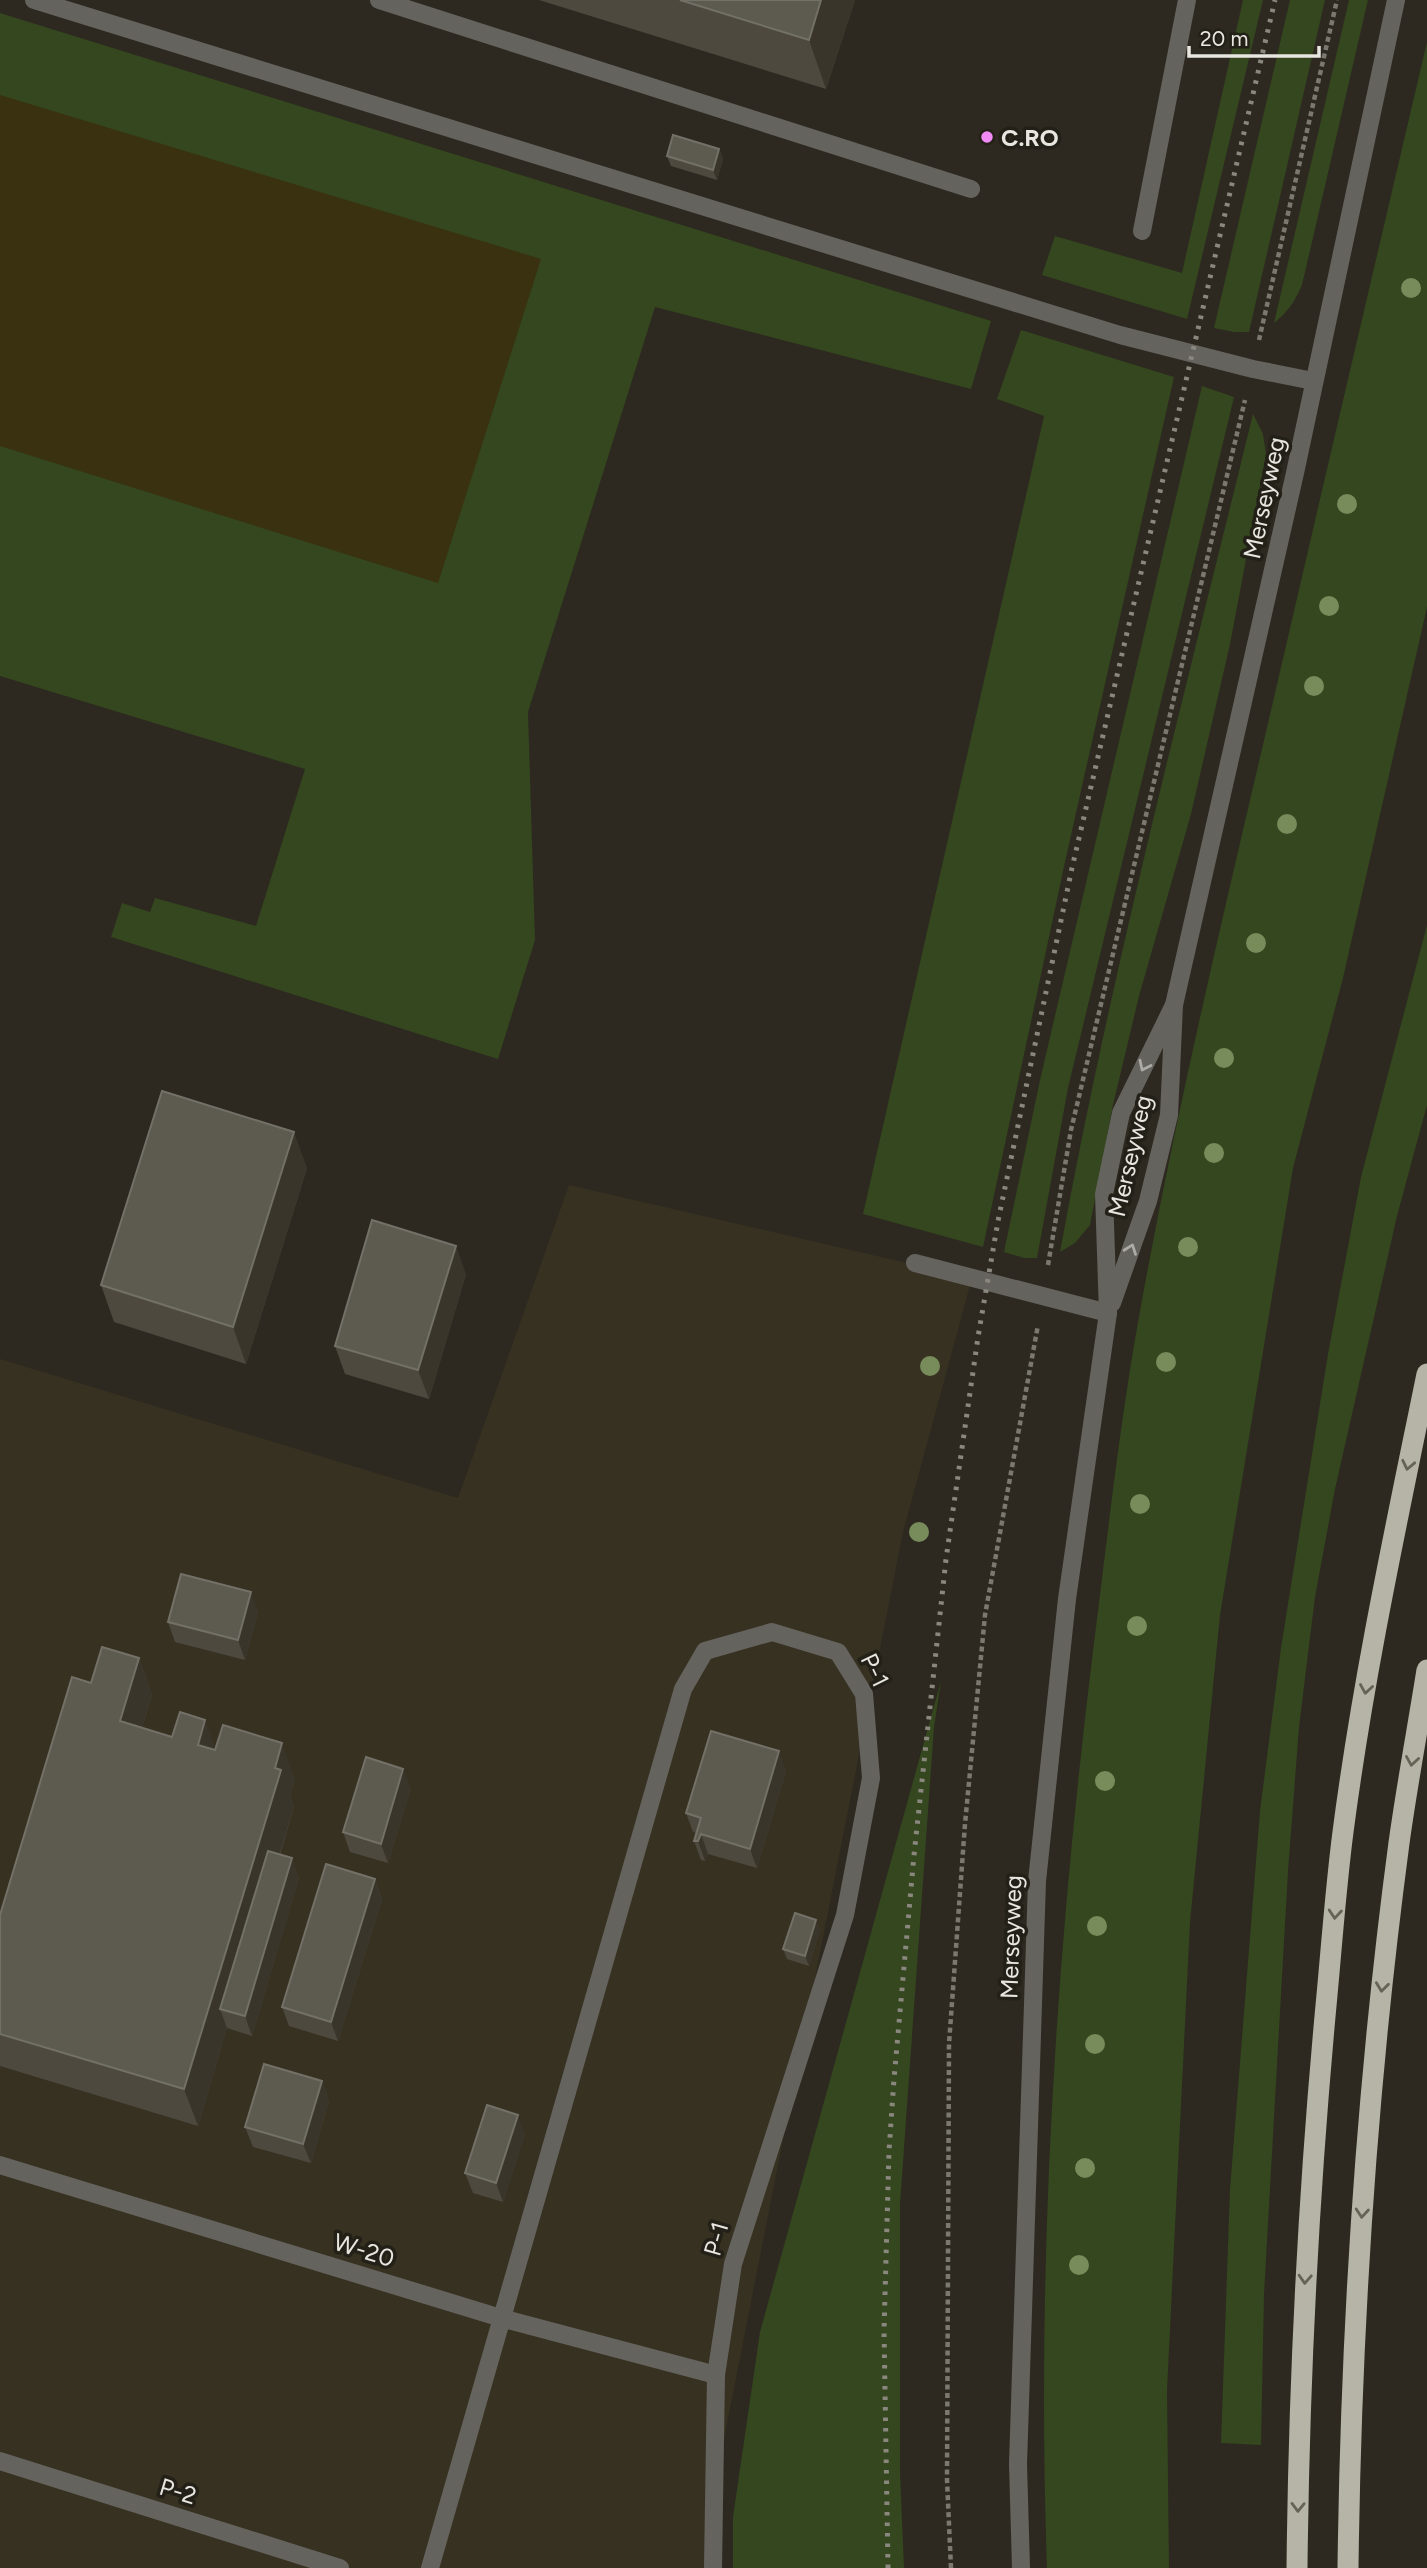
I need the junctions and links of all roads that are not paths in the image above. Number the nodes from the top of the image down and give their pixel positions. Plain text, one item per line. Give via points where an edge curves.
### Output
1 (34, 0) edge
2 (379, 0) edge
3 (1186, 0) edge
4 (1396, 0) edge
5 (971, 189) dead end
6 (1142, 231) dead end
7 (1313, 381) junction
8 (1174, 1005) junction
9 (915, 1263) dead end
10 (1108, 1313) junction
11 (1427, 1374) edge
12 (1427, 1670) edge
13 (0, 2165) edge
14 (501, 2318) junction
15 (716, 2375) junction
16 (0, 2461) edge
17 (340, 2568) edge
18 (430, 2568) edge
19 (713, 2568) edge
20 (1021, 2568) edge
21 (1297, 2568) edge
22 (1348, 2568) edge

1 - 7 street via 1120,335
2 - 5 street
3 - 6 street
4 - 7 street, Merseyweg
7 - 8 street, Merseyweg
10 -> 8 street, Merseyweg via 1148,1201 1169,1115
8 -> 10 street, Merseyweg via 1121,1113 1104,1194
9 - 10 street
10 - 20 street, Merseyweg via 1067,1599 1037,1881 1018,2464
11 -> 21 highway via 1343,1832 1305,2277
12 -> 22 highway via 1399,1841 1381,1999 1360,2241
13 - 14 street, W-20
14 - 15 street, W-20
14 - 15 street, P-1 via 683,1689 705,1651 772,1632 838,1652 864,1694 872,1777 845,1915 733,2264
14 - 18 street, P-1
15 - 19 street, P-1
16 - 17 street, P-2

